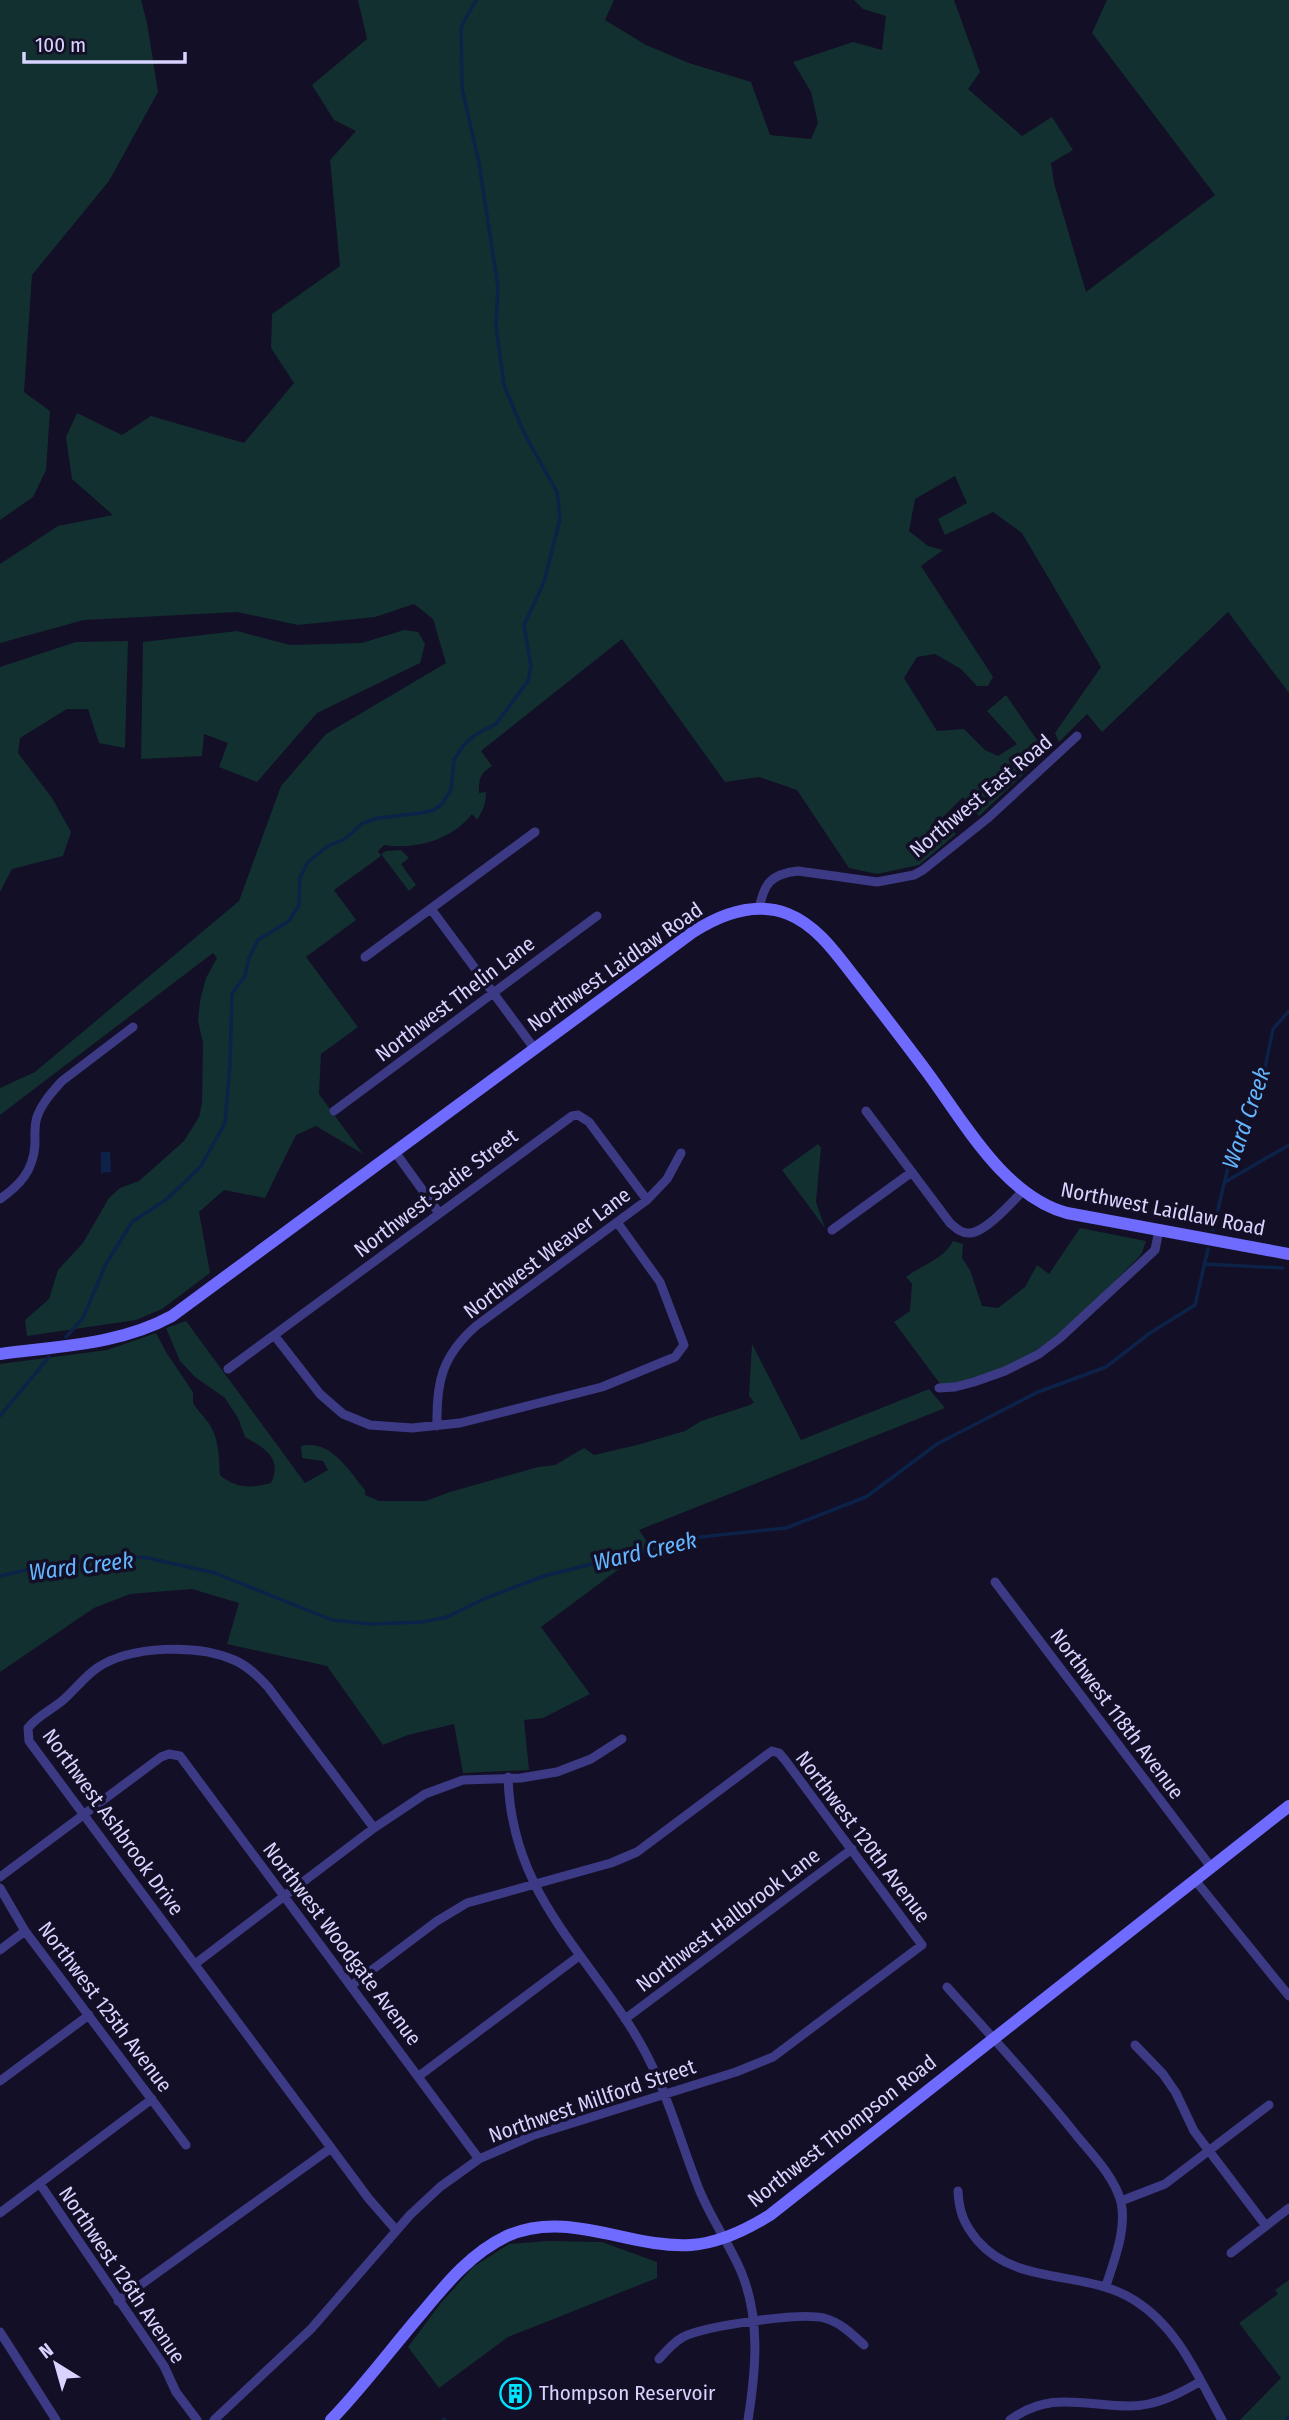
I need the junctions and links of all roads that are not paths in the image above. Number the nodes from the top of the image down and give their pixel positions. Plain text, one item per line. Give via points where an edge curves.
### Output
1 (1077, 736) dead end
2 (535, 832) dead end
3 (430, 909) junction
4 (759, 909) junction
5 (597, 916) dead end
6 (365, 957) dead end
7 (493, 993) junction
8 (133, 1027) dead end
9 (534, 1048) junction
10 (334, 1111) dead end
11 (866, 1111) dead end
12 (395, 1152) junction
13 (681, 1153) dead end
14 (912, 1172) junction
15 (1023, 1191) junction
16 (0, 1199) edge
17 (647, 1200) junction
18 (439, 1213) junction
19 (617, 1222) junction
20 (832, 1230) dead end
21 (1159, 1230) junction
22 (1289, 1254) edge
23 (274, 1335) junction
24 (0, 1354) edge
25 (228, 1369) dead end
26 (939, 1388) dead end
27 (437, 1426) junction
28 (995, 1582) dead end
29 (622, 1739) dead end
30 (508, 1777) junction
31 (1289, 1806) edge
32 (84, 1815) junction
33 (374, 1828) junction
34 (852, 1849) junction
35 (1211, 1867) junction
36 (0, 1877) edge
37 (1195, 1880) junction
38 (534, 1884) junction
39 (0, 1888) edge
40 (285, 1897) junction
41 (25, 1931) junction
42 (922, 1945) joint
43 (0, 1950) edge
44 (579, 1956) junction
45 (195, 1964) junction
46 (352, 1985) junction
47 (947, 1987) dead end
48 (1289, 1997) edge
49 (89, 2015) junction
50 (625, 2019) junction
51 (993, 2038) junction
52 (1135, 2045) dead end
53 (419, 2076) junction
54 (0, 2081) edge
55 (665, 2093) junction
56 (152, 2099) junction
57 (1269, 2105) dead end
58 (186, 2145) dead end
59 (331, 2148) junction
60 (1208, 2150) junction
61 (480, 2159) junction
62 (40, 2184) junction
63 (958, 2192) dead end
64 (1121, 2201) junction
65 (1289, 2208) edge
66 (0, 2213) edge
67 (1266, 2226) junction
68 (396, 2230) junction
69 (723, 2238) junction
70 (1231, 2253) dead end
71 (1107, 2286) junction
72 (118, 2301) junction
73 (754, 2322) junction
74 (0, 2332) edge
75 (864, 2345) dead end
76 (659, 2359) dead end
77 (1201, 2381) junction
78 (56, 2420) edge
79 (197, 2420) edge
80 (215, 2420) edge
81 (331, 2420) edge
82 (748, 2420) edge
83 (1010, 2420) edge
84 (1222, 2420) edge

1 - 4 street, Northwest East Road via 923,870 903,879 877,882 788,872 767,883
2 - 3 street
3 - 6 street
3 - 7 street
4 - 9 street, Northwest Laidlaw Road via 726,915 693,932
4 - 15 street, Northwest Laidlaw Road via 790,915 823,939 987,1153
5 - 7 street, Northwest Thelin Lane
7 - 9 street
7 - 10 street, Northwest Thelin Lane
8 - 16 street via 52,1092 36,1121 28,1173
9 - 12 street, Northwest Laidlaw Road
11 - 14 street
12 - 18 street
12 - 24 street, Northwest Laidlaw Road via 161,1322 103,1341
13 - 17 street, Northwest Weaver Lane via 667,1179
14 - 15 street via 950,1223 969,1234 983,1228
14 - 20 street
15 - 21 street, Northwest Laidlaw Road via 1056,1210
17 - 18 street, Northwest Sadie Street via 589,1122 578,1115 565,1119
17 - 19 street, Northwest Weaver Lane
18 - 23 street, Northwest Sadie Street
19 - 27 street, Northwest Weaver Lane via 458,1344 441,1374
19 - 27 street via 660,1282 682,1336 682,1350 602,1387
21 - 22 street, Northwest Laidlaw Road
21 - 26 street via 1155,1250 1052,1345 1005,1371
23 - 25 street, Northwest Sadie Street
23 - 27 street via 320,1394 343,1414 370,1425
28 - 35 street, Northwest 118th Avenue
29 - 30 street via 568,1768 532,1777
30 - 33 street via 463,1780 438,1788
30 - 38 street via 514,1831
31 - 35 street, Northwest Thompson Road
32 - 33 street, Northwest Ashbrook Drive via 29,1741 30,1725 106,1663 135,1652 172,1650 225,1657 253,1671
32 - 36 street
32 - 40 street, Northwest Woodgate Avenue via 161,1757 173,1754 183,1759
32 - 45 street, Northwest Ashbrook Drive
33 - 40 street
34 - 38 street, Northwest 120th Avenue via 775,1751 637,1852
34 - 42 street, Northwest 120th Avenue
34 - 50 street, Northwest Hallbrook Lane
35 - 37 street, Northwest Thompson Road
37 - 48 street
37 - 51 street, Northwest Thompson Road
38 - 44 street
38 - 46 street via 458,1908
39 - 41 street, Northwest 125th Avenue
40 - 45 street
40 - 46 street, Northwest Woodgate Avenue
41 - 43 street
41 - 49 street, Northwest 125th Avenue
42 - 55 street, Northwest Millford Street via 773,2057
44 - 50 street
44 - 53 street
45 - 59 street, Northwest Ashbrook Drive
46 - 53 street, Northwest Woodgate Avenue
47 - 51 street
49 - 54 street
49 - 56 street, Northwest 125th Avenue
50 - 55 street
51 - 64 street via 1097,2160
51 - 69 street, Northwest Thompson Road via 770,2215
52 - 60 street via 1163,2074
53 - 61 street, Northwest Woodgate Avenue
55 - 61 street, Northwest Millford Street via 516,2141
55 - 69 street via 696,2182
56 - 58 street, Northwest 125th Avenue
56 - 62 street
57 - 60 street
59 - 68 street, Northwest Ashbrook Drive
59 - 72 street
60 - 64 street via 1165,2184
60 - 67 street
61 - 68 street, Northwest Millford Street via 433,2193
62 - 66 street
62 - 72 street, Northwest 126th Avenue
63 - 71 street via 961,2217 976,2239 1008,2265
64 - 71 street via 1119,2243
65 - 67 street
67 - 70 street
68 - 80 street, Northwest Millford Street via 311,2329
69 - 73 street via 743,2278
69 - 81 street, Northwest Thompson Road via 669,2245 554,2226 509,2236 454,2275
71 - 77 street via 1161,2321
72 - 79 street, Northwest 126th Avenue
73 - 75 street via 823,2318 844,2327
73 - 76 street via 683,2337
73 - 82 street via 756,2364
74 - 78 street
77 - 83 street via 1169,2398 1142,2405 1053,2401 1027,2408
77 - 84 street

